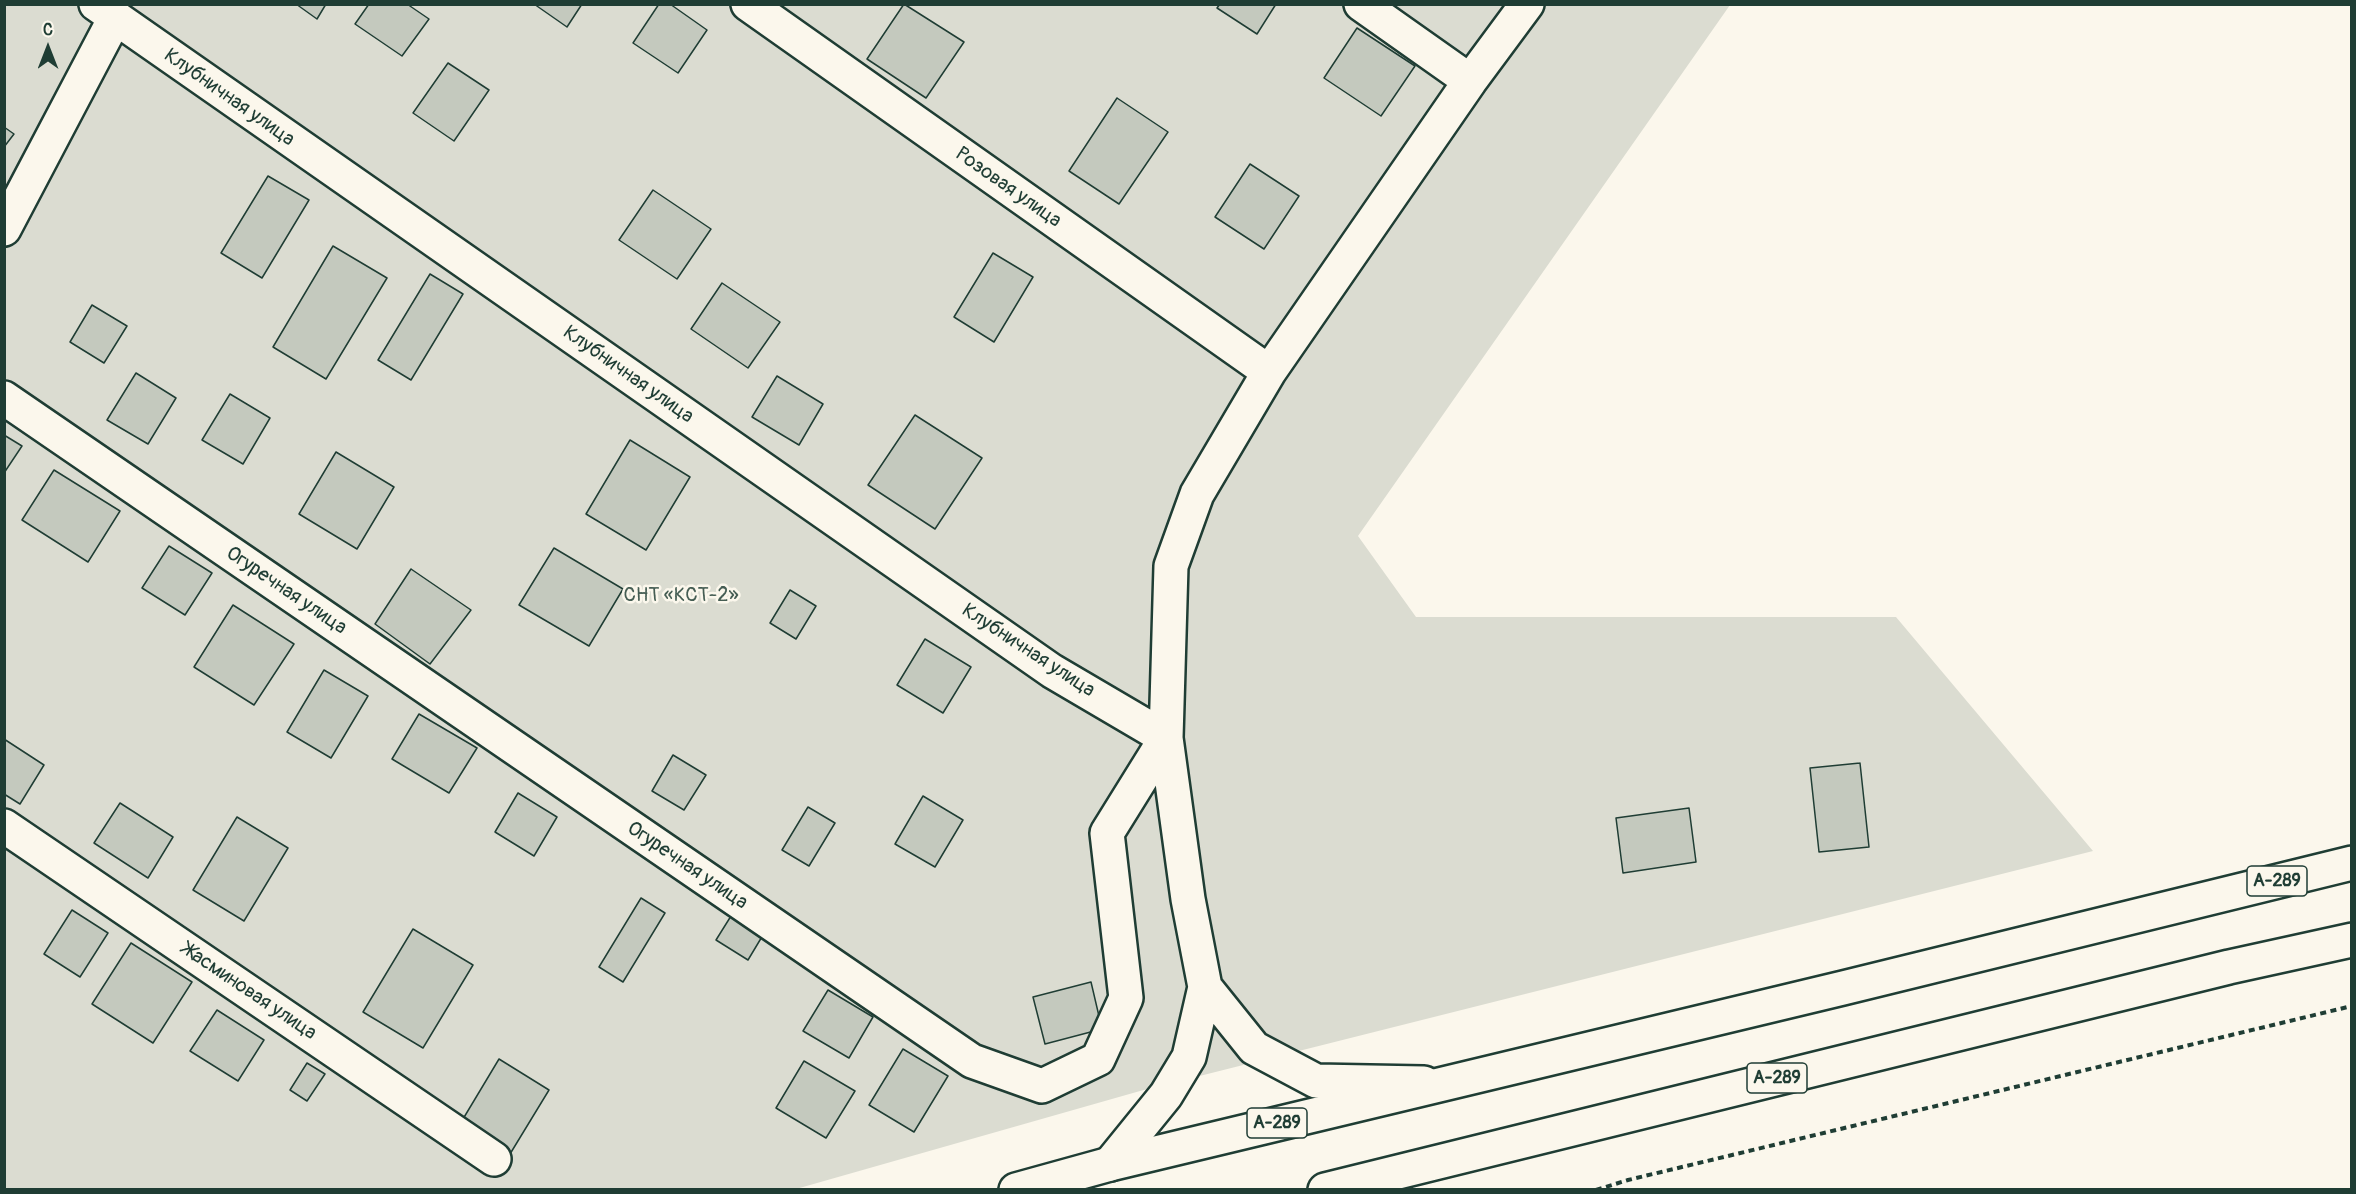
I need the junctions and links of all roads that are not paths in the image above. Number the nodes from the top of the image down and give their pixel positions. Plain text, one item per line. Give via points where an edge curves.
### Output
1 (748, 4) edge
2 (1361, 4) edge
3 (1527, 4) edge
4 (106, 11) edge
5 (1470, 81) junction
6 (4, 230) edge
7 (1269, 372) junction
8 (4, 398) edge
9 (1166, 738) junction
10 (4, 826) edge
11 (2352, 863) edge
12 (2352, 940) edge
13 (1204, 987) junction
14 (1445, 1083) junction
15 (494, 1159) dead end
16 (1110, 1164) junction
17 (1016, 1190) edge
18 (1325, 1190) edge

1 - 7 main road, Розовая улица
2 - 5 main road
3 - 5 main road
4 - 6 main road
4 - 9 main road, Клубничная улица via 1052,670
5 - 7 main road
7 - 9 main road via 1197,494 1171,566
8 - 9 main road, Огуречная улица via 972,1061 1042,1086 1098,1059 1126,998 1107,833
9 - 13 main road
10 - 15 main road, Жасминовая улица
11 - 14 main road, А-289
12 - 18 main road, А-289
13 - 14 main road via 1254,1048 1316,1081
13 - 16 main road via 1189,1057 1166,1095
14 - 16 main road, А-289
16 - 17 main road, А-289

